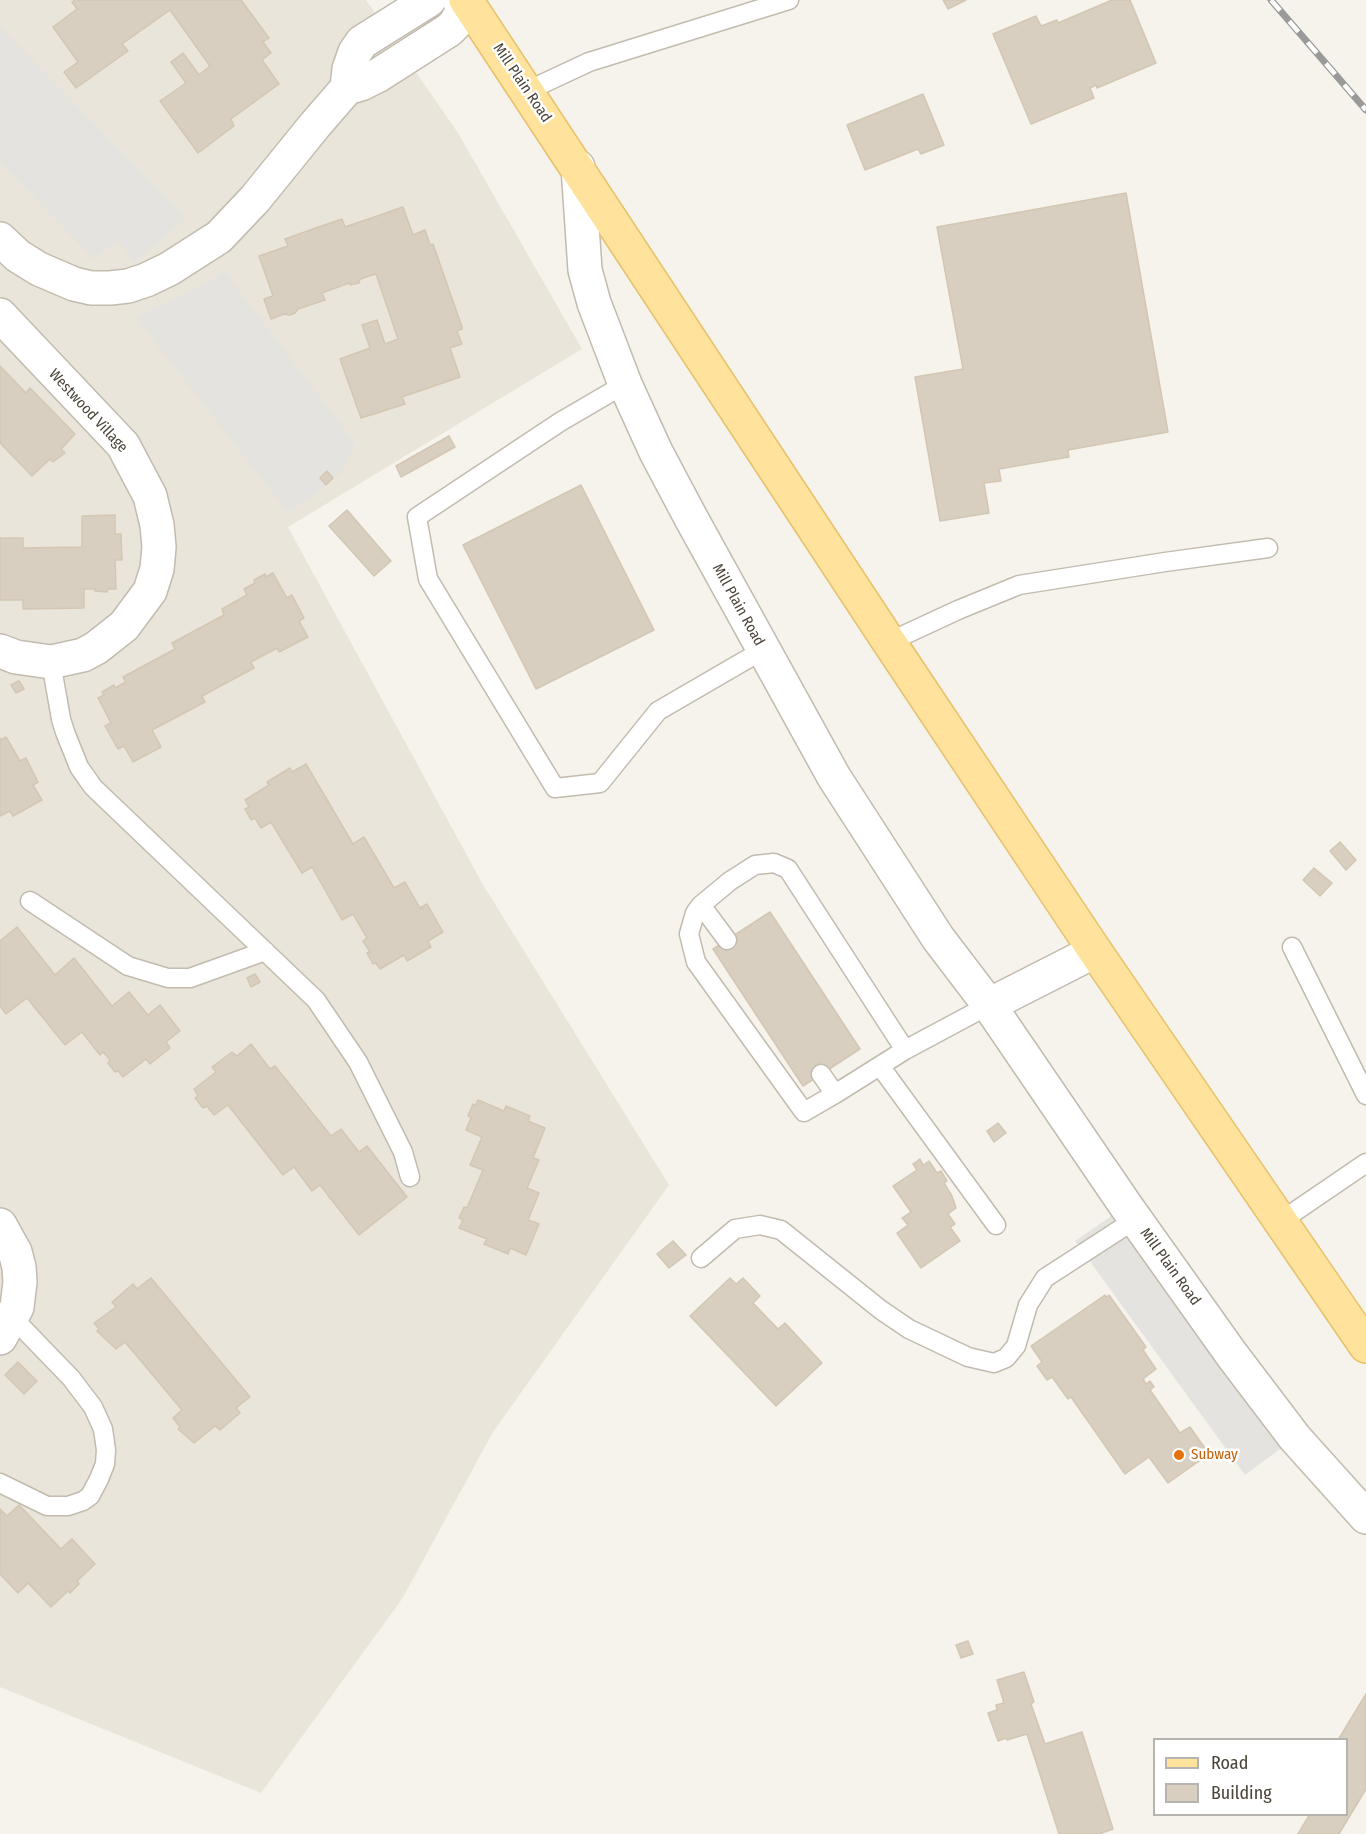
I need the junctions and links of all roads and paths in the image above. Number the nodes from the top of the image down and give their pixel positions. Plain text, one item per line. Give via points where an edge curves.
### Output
1 (429, 0) edge
2 (466, 0) edge
3 (789, 0) edge
4 (347, 88) junction
5 (527, 91) junction
6 (578, 167) junction
7 (0, 239) edge
8 (0, 315) edge
9 (625, 384) junction
10 (1268, 548) dead end
11 (889, 642) junction
12 (763, 650) junction
13 (0, 651) edge
14 (51, 662) junction
15 (30, 901) dead end
16 (701, 905) junction
17 (727, 940) dead end
18 (1292, 947) dead end
19 (265, 951) junction
20 (1095, 951) junction
21 (990, 1005) junction
22 (905, 1050) junction
23 (880, 1066) junction
24 (821, 1074) dead end
25 (835, 1095) junction
26 (1366, 1095) edge
27 (1366, 1163) edge
28 (410, 1177) dead end
29 (1136, 1219) junction
30 (1281, 1221) junction
31 (0, 1225) edge
32 (996, 1225) dead end
33 (701, 1258) dead end
34 (6, 1328) edge
35 (1366, 1346) edge
36 (0, 1483) edge
37 (1366, 1517) edge

1 - 4 street via 362,42 349,69
2 - 4 street via 449,30 377,76
2 - 5 main road, Mill Plain Road
3 - 5 lane via 589,62
4 - 7 street via 255,200 219,237 146,280 110,288 74,284 39,269
5 - 6 main road, Mill Plain Road
6 - 9 street, Mill Plain Road via 585,270
6 - 11 main road, Mill Plain Road
8 - 14 street, Westwood Village via 123,445 150,496 157,525 157,569 140,606 124,626 96,648
9 - 12 street, Mill Plain Road via 656,452
9 - 12 lane via 560,422 417,517 428,579 555,788 600,783 658,711
10 - 11 lane via 1019,585
11 - 20 main road, Mill Plain Road
12 - 21 street, Mill Plain Road via 834,777 887,860 938,938
13 - 14 street, Westwood Village
14 - 19 lane via 65,732 93,787
15 - 19 lane via 128,966 168,978 190,978
16 - 17 lane
16 - 22 lane via 756,865 774,863 788,869
16 - 25 lane via 689,934 696,962 804,1112
18 - 26 lane
19 - 28 lane via 316,1000 358,1062 403,1152
20 - 21 street
20 - 30 main road, Mill Plain Road
21 - 22 lane
21 - 29 street, Mill Plain Road
22 - 23 lane
23 - 25 lane
23 - 32 lane
24 - 25 lane
27 - 30 lane
29 - 33 lane via 1045,1278 1028,1305 1016,1346 1006,1358 994,1363 968,1357 909,1329 781,1230 760,1225 735,1229
29 - 37 street, Mill Plain Road via 1295,1438
30 - 35 main road, Mill Plain Road
31 - 34 street via 19,1267 17,1307
34 - 36 lane via 71,1378 93,1407 103,1429 106,1450 105,1464 90,1496 69,1506 47,1506

